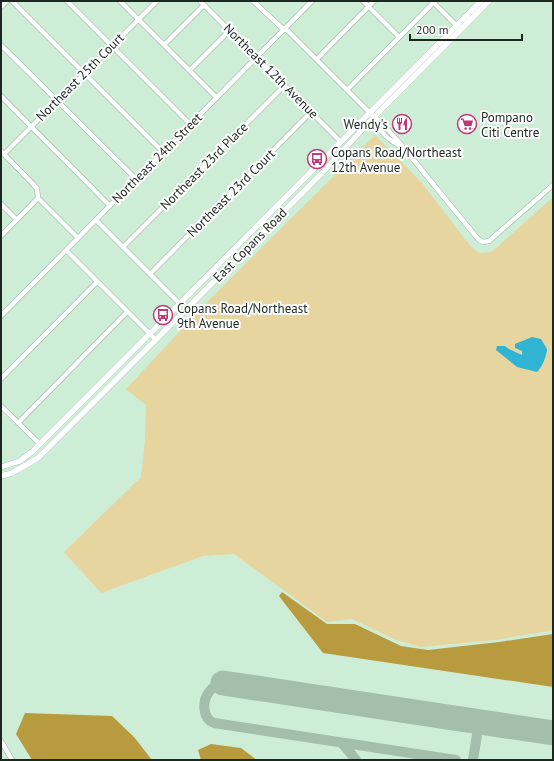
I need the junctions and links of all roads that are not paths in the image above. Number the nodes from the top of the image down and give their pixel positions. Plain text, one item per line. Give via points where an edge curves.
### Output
1 (7, 1) edge
2 (12, 1) edge
3 (67, 1) edge
4 (120, 1) edge
5 (157, 1) edge
6 (253, 1) edge
7 (363, 1) edge
8 (374, 1) edge
9 (481, 1) edge
10 (489, 1) edge
11 (310, 2) edge
12 (434, 2) edge
13 (202, 3) edge
14 (1, 7) edge
15 (368, 7) junction
16 (464, 18) junction
17 (138, 19) junction
18 (456, 25) junction
19 (462, 28) junction
20 (285, 29) junction
21 (230, 30) junction
22 (399, 36) junction
23 (455, 36) junction
24 (1, 45) edge
25 (112, 45) junction
26 (164, 45) junction
27 (257, 57) junction
28 (317, 59) junction
29 (190, 70) junction
30 (84, 74) junction
31 (285, 85) junction
32 (346, 90) junction
33 (1, 96) edge
34 (217, 98) junction
35 (57, 101) junction
36 (311, 112) junction
37 (369, 112) junction
38 (374, 117) junction
39 (190, 124) junction
40 (31, 127) junction
41 (341, 142) junction
42 (3, 152) edge
43 (163, 152) junction
44 (136, 179) junction
45 (553, 185) edge
46 (38, 198) junction
47 (1, 204) edge
48 (110, 206) junction
49 (16, 220) junction
50 (96, 220) junction
51 (1, 236) edge
52 (78, 238) junction
53 (123, 247) junction
54 (66, 250) junction
55 (150, 274) junction
56 (97, 282) junction
57 (179, 303) junction
58 (127, 312) junction
59 (1, 316) edge
60 (149, 334) junction
61 (156, 340) junction
62 (1, 379) edge
63 (1, 406) edge
64 (18, 423) junction
65 (40, 444) junction
66 (1, 467) edge
67 (1, 476) edge
68 (1, 741) edge
69 (12, 760) edge

1 - 14 street
2 - 30 street
3 - 25 street
4 - 17 street
5 - 17 street, Northeast 25th Court
6 - 20 street via 280,28
7 - 15 street
8 - 15 street
9 - 16 main road, East Copans Road
10 - 19 main road, East Copans Road
11 - 20 street, Northeast 24th Street
12 - 18 street
12 - 22 street
13 - 21 street, Northeast 12th Avenue
13 - 26 street
15 - 22 street
15 - 28 street
16 - 18 main road, East Copans Road
16 - 19 main road
17 - 25 street, Northeast 25th Court
17 - 26 street
18 - 23 main road
18 - 37 main road, East Copans Road
19 - 23 main road, East Copans Road
20 - 27 street, Northeast 24th Street
20 - 28 street
21 - 27 street, Northeast 12th Avenue
21 - 29 street
22 - 32 street
23 - 38 main road, East Copans Road
24 - 35 street
25 - 30 street, Northeast 25th Court
25 - 39 street
26 - 29 street
27 - 31 street, Northeast 12th Avenue
27 - 34 street, Northeast 24th Street
28 - 32 street
29 - 34 street
30 - 35 street, Northeast 25th Court
30 - 43 street
31 - 36 street, Northeast 12th Avenue
31 - 53 street, Northeast 23rd Place
32 - 37 street
33 - 40 street
34 - 39 street, Northeast 24th Street
35 - 40 street, Northeast 25th Court
35 - 44 street
36 - 41 street, Northeast 12th Avenue
36 - 55 street, Northeast 23rd Court
37 - 38 street
37 - 41 main road, East Copans Road
38 - 45 street via 376,125 392,141 403,147 483,242 489,241
38 - 61 main road, East Copans Road
39 - 43 street, Northeast 24th Street
40 - 42 street, Northeast 25th Court
40 - 48 street
41 - 57 main road, East Copans Road
42 - 46 street via 37,189
43 - 44 street, Northeast 24th Street
44 - 48 street, Northeast 24th Street
46 - 49 street
46 - 52 street
47 - 49 street
48 - 50 street, Northeast 24th Street
49 - 51 street
50 - 52 street, Northeast 24th Street
50 - 53 street
52 - 54 street, Northeast 24th Street
53 - 55 street
54 - 56 street
54 - 59 street, Northeast 24th Street
55 - 57 street
56 - 58 street
56 - 62 street
57 - 60 main road, East Copans Road
58 - 60 street
58 - 64 street
60 - 61 street
60 - 65 main road, East Copans Road
61 - 67 main road, East Copans Road via 38,458 12,473
63 - 64 street
64 - 65 street
65 - 66 main road, East Copans Road via 20,461
68 - 69 street

